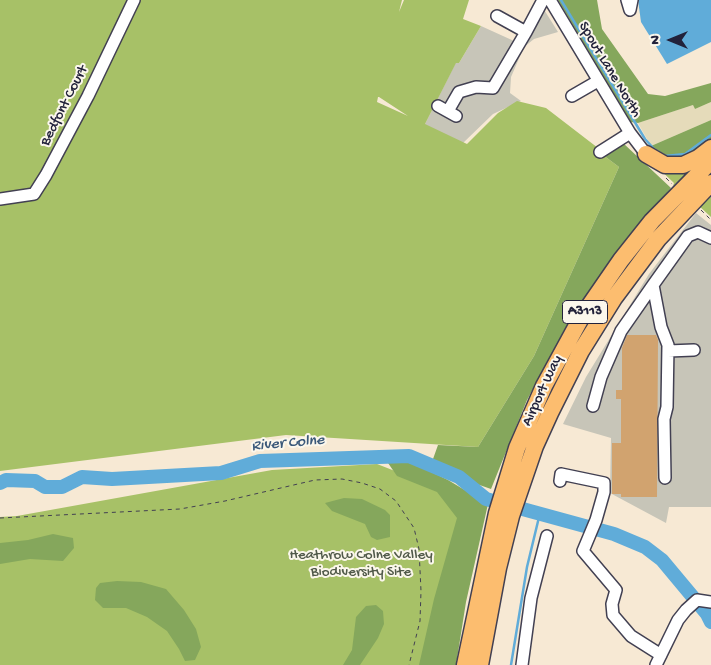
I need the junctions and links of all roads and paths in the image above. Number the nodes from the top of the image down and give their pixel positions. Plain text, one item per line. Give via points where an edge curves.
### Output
1 (134, 0) edge
2 (543, 0) edge
3 (550, 0) edge
4 (626, 0) edge
5 (632, 0) edge
6 (497, 16) dead end
7 (526, 32) junction
8 (598, 81) junction
9 (572, 96) dead end
10 (447, 111) dead end
11 (630, 133) junction
12 (711, 148) edge
13 (600, 152) dead end
14 (646, 154) joint
15 (711, 161) edge
16 (711, 182) edge
17 (0, 199) edge
18 (697, 207) dead end
19 (711, 220) edge
20 (711, 238) edge
21 (653, 285) junction
22 (694, 350) dead end
23 (668, 351) junction
24 (593, 406) dead end
25 (665, 478) dead end
26 (560, 481) dead end
27 (510, 493) junction
28 (504, 514) junction
29 (0, 518) edge
30 (547, 536) dead end
31 (706, 600) edge
32 (658, 660) edge
33 (409, 665) edge
34 (465, 665) edge
35 (480, 665) edge
36 (522, 665) edge

1 - 17 street, Bedfont Court via 88,96 34,194
2 - 7 street
3 - 8 street, Spout Lane North
4 - 5 street via 630,10
6 - 7 street
7 - 10 street via 493,88 476,87 459,92
8 - 9 street
8 - 11 street, Spout Lane North
11 - 13 street
11 - 14 street, Spout Lane North
12 - 14 highway via 683,166 665,164
15 - 27 highway, Airport Way / A3113 via 638,238 581,318 528,420
16 - 27 highway, Airport Way / A3113 via 658,239 599,320
18 - 19 path
20 - 21 street via 698,232 688,236
21 - 23 street
21 - 24 street via 621,331 601,377
22 - 23 street
23 - 25 street
26 - 32 street via 561,474 604,483 596,520 583,551 616,590 613,615
27 - 28 highway, Airport Way / A3113
28 - 34 highway, Airport Way / A3113
28 - 35 highway, Airport Way / A3113 via 498,568
29 - 33 path via 180,509 225,502 315,480 342,479 367,484 396,500 414,528 419,549 420,621
30 - 36 street via 532,598
31 - 32 street via 686,610

